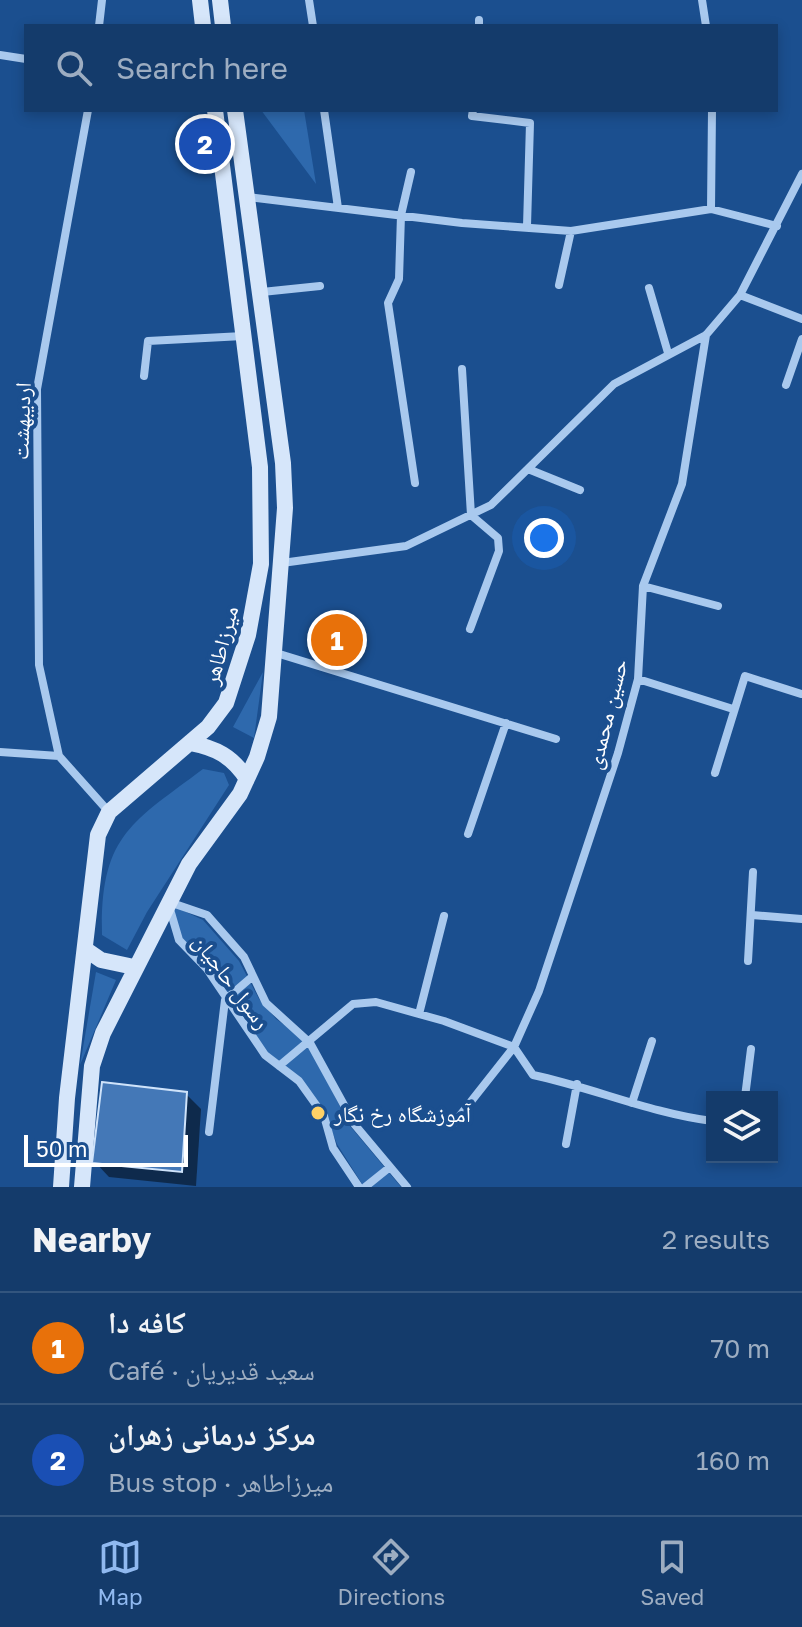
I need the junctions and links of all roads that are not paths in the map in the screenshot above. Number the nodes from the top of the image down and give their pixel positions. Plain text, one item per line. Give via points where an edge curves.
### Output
1 (102, 0) edge
2 (200, 0) edge
3 (220, 0) edge
4 (309, 0) edge
5 (702, 0) edge
6 (99, 24) edge
7 (203, 24) edge
8 (223, 24) edge
9 (313, 24) edge
10 (706, 24) edge
11 (0, 55) edge
12 (24, 59) edge
13 (88, 112) edge
14 (215, 112) edge
15 (235, 112) edge
16 (324, 112) edge
17 (473, 112) edge
18 (712, 112) edge
19 (411, 172) dead end
20 (802, 174) edge
21 (248, 197) junction
22 (338, 208) junction
23 (711, 209) junction
24 (401, 215) junction
25 (527, 226) junction
26 (777, 226) junction
27 (571, 231) junction
28 (559, 285) dead end
29 (320, 286) dead end
30 (649, 288) dead end
31 (262, 292) junction
32 (740, 295) junction
33 (802, 319) edge
34 (706, 335) junction
35 (243, 336) junction
36 (802, 339) edge
37 (668, 353) junction
38 (462, 369) dead end
39 (144, 376) dead end
40 (786, 385) dead end
41 (528, 469) junction
42 (415, 483) dead end
43 (580, 490) dead end
44 (471, 515) junction
45 (282, 563) junction
46 (643, 586) junction
47 (718, 606) dead end
48 (470, 629) dead end
49 (272, 652) junction
50 (638, 679) junction
51 (801, 694) edge
52 (733, 709) junction
53 (506, 723) junction
54 (556, 739) dead end
55 (190, 743) junction
56 (0, 752) edge
57 (59, 756) junction
58 (715, 773) dead end
59 (247, 779) junction
60 (109, 812) junction
61 (468, 834) dead end
62 (753, 872) dead end
63 (168, 902) junction
64 (752, 915) junction
65 (444, 916) dead end
66 (802, 919) edge
67 (85, 949) junction
68 (748, 961) dead end
69 (134, 967) junction
70 (253, 976) junction
71 (225, 1000) junction
72 (419, 1014) junction
73 (652, 1041) dead end
74 (310, 1043) junction
75 (514, 1047) junction
76 (751, 1049) dead end
77 (279, 1066) junction
78 (577, 1084) junction
79 (746, 1091) edge
80 (632, 1103) junction
81 (706, 1120) edge
82 (454, 1123) dead end
83 (209, 1132) dead end
84 (566, 1144) dead end
85 (390, 1167) junction
86 (61, 1187) edge
87 (82, 1187) edge
88 (362, 1187) edge
89 (407, 1187) edge

1 - 6 street
2 - 7 main road
3 - 8 main road
4 - 9 street
5 - 10 street
11 - 12 street
13 - 57 street, اردیبهشت via 37,389 39,665
14 - 35 main road, میرزاطاهر
15 - 21 main road, میرزاطاهر
16 - 22 street
17 - 25 street via 472,116 530,123
18 - 23 street
19 - 24 street
20 - 26 street
21 - 22 street
21 - 31 main road, میرزاطاهر
22 - 24 street
23 - 26 street
23 - 27 street
24 - 25 street
24 - 42 street via 399,279 388,303
25 - 27 street
26 - 32 street
27 - 28 street
29 - 31 street
30 - 37 street
31 - 45 main road, میرزاطاهر via 283,463
32 - 33 street
32 - 34 street
34 - 37 street
34 - 46 street, حسین محمدی via 682,484
35 - 39 street via 148,341
35 - 55 main road, میرزاطاهر via 260,467 261,564 248,635 226,703
36 - 40 street
37 - 41 street via 614,384
38 - 44 street
41 - 43 street
41 - 44 street via 491,505
44 - 45 street via 406,546
44 - 48 street via 498,538 499,551
45 - 49 main road, میرزاطاهر
46 - 47 street
46 - 50 street, حسین محمدی
49 - 53 street
49 - 59 main road, میرزاطاهر via 269,717
50 - 52 street
50 - 75 street, حسین محمدی via 539,991
51 - 52 street via 745,676
52 - 58 street
53 - 54 street
53 - 61 street
55 - 59 main road via 235,760
55 - 60 main road, میرزاطاهر
56 - 57 street
57 - 60 street, اردیبهشت
59 - 63 main road, میرزاطاهر
60 - 67 main road via 98,835
62 - 64 street
63 - 69 main road, میرزاطاهر
63 - 70 street, رسول حاجیان via 207,915 244,957
63 - 71 street, رسول حاجیان via 179,940 207,969
64 - 66 street
64 - 68 street
65 - 72 street
67 - 69 main road via 101,960
67 - 86 main road
69 - 87 main road, میرزاطاهر via 92,1066
70 - 71 street
70 - 74 street, رسول حاجیان via 266,1003
71 - 77 street, رسول حاجیان
71 - 83 street
72 - 74 street via 376,1002 353,1004
72 - 75 street
73 - 80 street
74 - 77 street
74 - 85 street, رسول حاجیان via 355,1125
75 - 78 street via 533,1075
75 - 82 street, حسین محمدی
76 - 79 street
77 - 88 street, رسول حاجیان via 299,1081 324,1116 333,1148
78 - 80 street
78 - 84 street
80 - 81 street via 670,1116
85 - 88 street
85 - 89 street, رسول حاجیان

